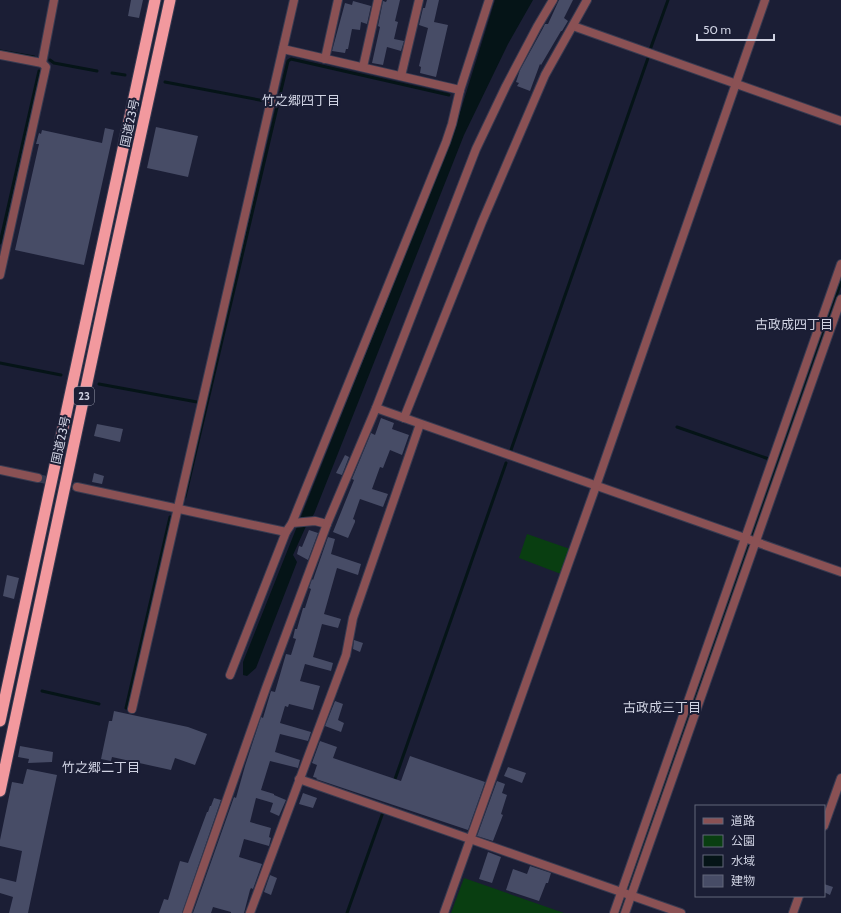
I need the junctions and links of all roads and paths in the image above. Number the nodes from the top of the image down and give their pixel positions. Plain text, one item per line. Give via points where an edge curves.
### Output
1 (54, 0) edge
2 (155, 0) edge
3 (170, 0) edge
4 (294, 0) edge
5 (338, 0) edge
6 (378, 0) edge
7 (419, 0) edge
8 (489, 0) edge
9 (553, 0) edge
10 (587, 0) edge
11 (765, 0) edge
12 (573, 26) junction
13 (283, 49) junction
14 (0, 55) edge
15 (325, 58) junction
16 (42, 63) junction
17 (363, 67) junction
18 (401, 76) junction
19 (736, 84) junction
20 (460, 90) junction
21 (841, 121) edge
22 (841, 264) edge
23 (0, 275) edge
24 (841, 299) edge
25 (376, 408) junction
26 (404, 418) junction
27 (420, 424) junction
28 (0, 470) edge
29 (38, 478) tunnel mouth
30 (77, 486) tunnel mouth
31 (596, 486) junction
32 (178, 509) junction
33 (294, 523) junction
34 (328, 524) junction
35 (286, 532) junction
36 (745, 538) junction
37 (756, 542) junction
38 (841, 572) edge
39 (230, 675) dead end
40 (132, 709) dead end
41 (0, 721) edge
42 (841, 778) edge
43 (299, 779) junction
44 (0, 791) edge
45 (825, 823) edge
46 (470, 840) junction
47 (621, 892) junction
48 (631, 896) junction
49 (799, 897) edge
50 (186, 913) edge
51 (250, 913) edge
52 (444, 913) edge
53 (614, 913) edge
54 (625, 913) edge
55 (681, 913) edge
56 (793, 913) edge

1 - 16 street
2 - 41 highway, 国道23号 / 23
3 - 44 highway, 国道23号 / 23
4 - 13 street
5 - 15 street
6 - 17 street
7 - 18 street
8 - 20 street
9 - 25 street via 506,86 476,149
10 - 12 street
11 - 19 street
12 - 19 street
12 - 26 street via 539,88 482,222
13 - 15 street
13 - 32 street
14 - 16 street
15 - 17 street
16 - 23 street via 46,67
17 - 18 street
18 - 20 street
19 - 21 street
19 - 31 street
20 - 33 street via 446,142
22 - 36 street
24 - 37 street
25 - 26 street
25 - 34 street
26 - 27 street
27 - 31 street
27 - 43 street via 353,618 346,655
28 - 29 street
30 - 32 street
31 - 36 street
31 - 46 street
32 - 35 street
32 - 40 street
33 - 34 street via 315,521
33 - 35 street
34 - 50 street via 266,688
35 - 39 street
36 - 37 street
36 - 47 street
37 - 38 street
37 - 48 street
42 - 45 street
43 - 46 street
43 - 51 street
46 - 47 street
46 - 52 street
47 - 48 street
47 - 53 street
48 - 54 street
48 - 55 street
49 - 56 street

